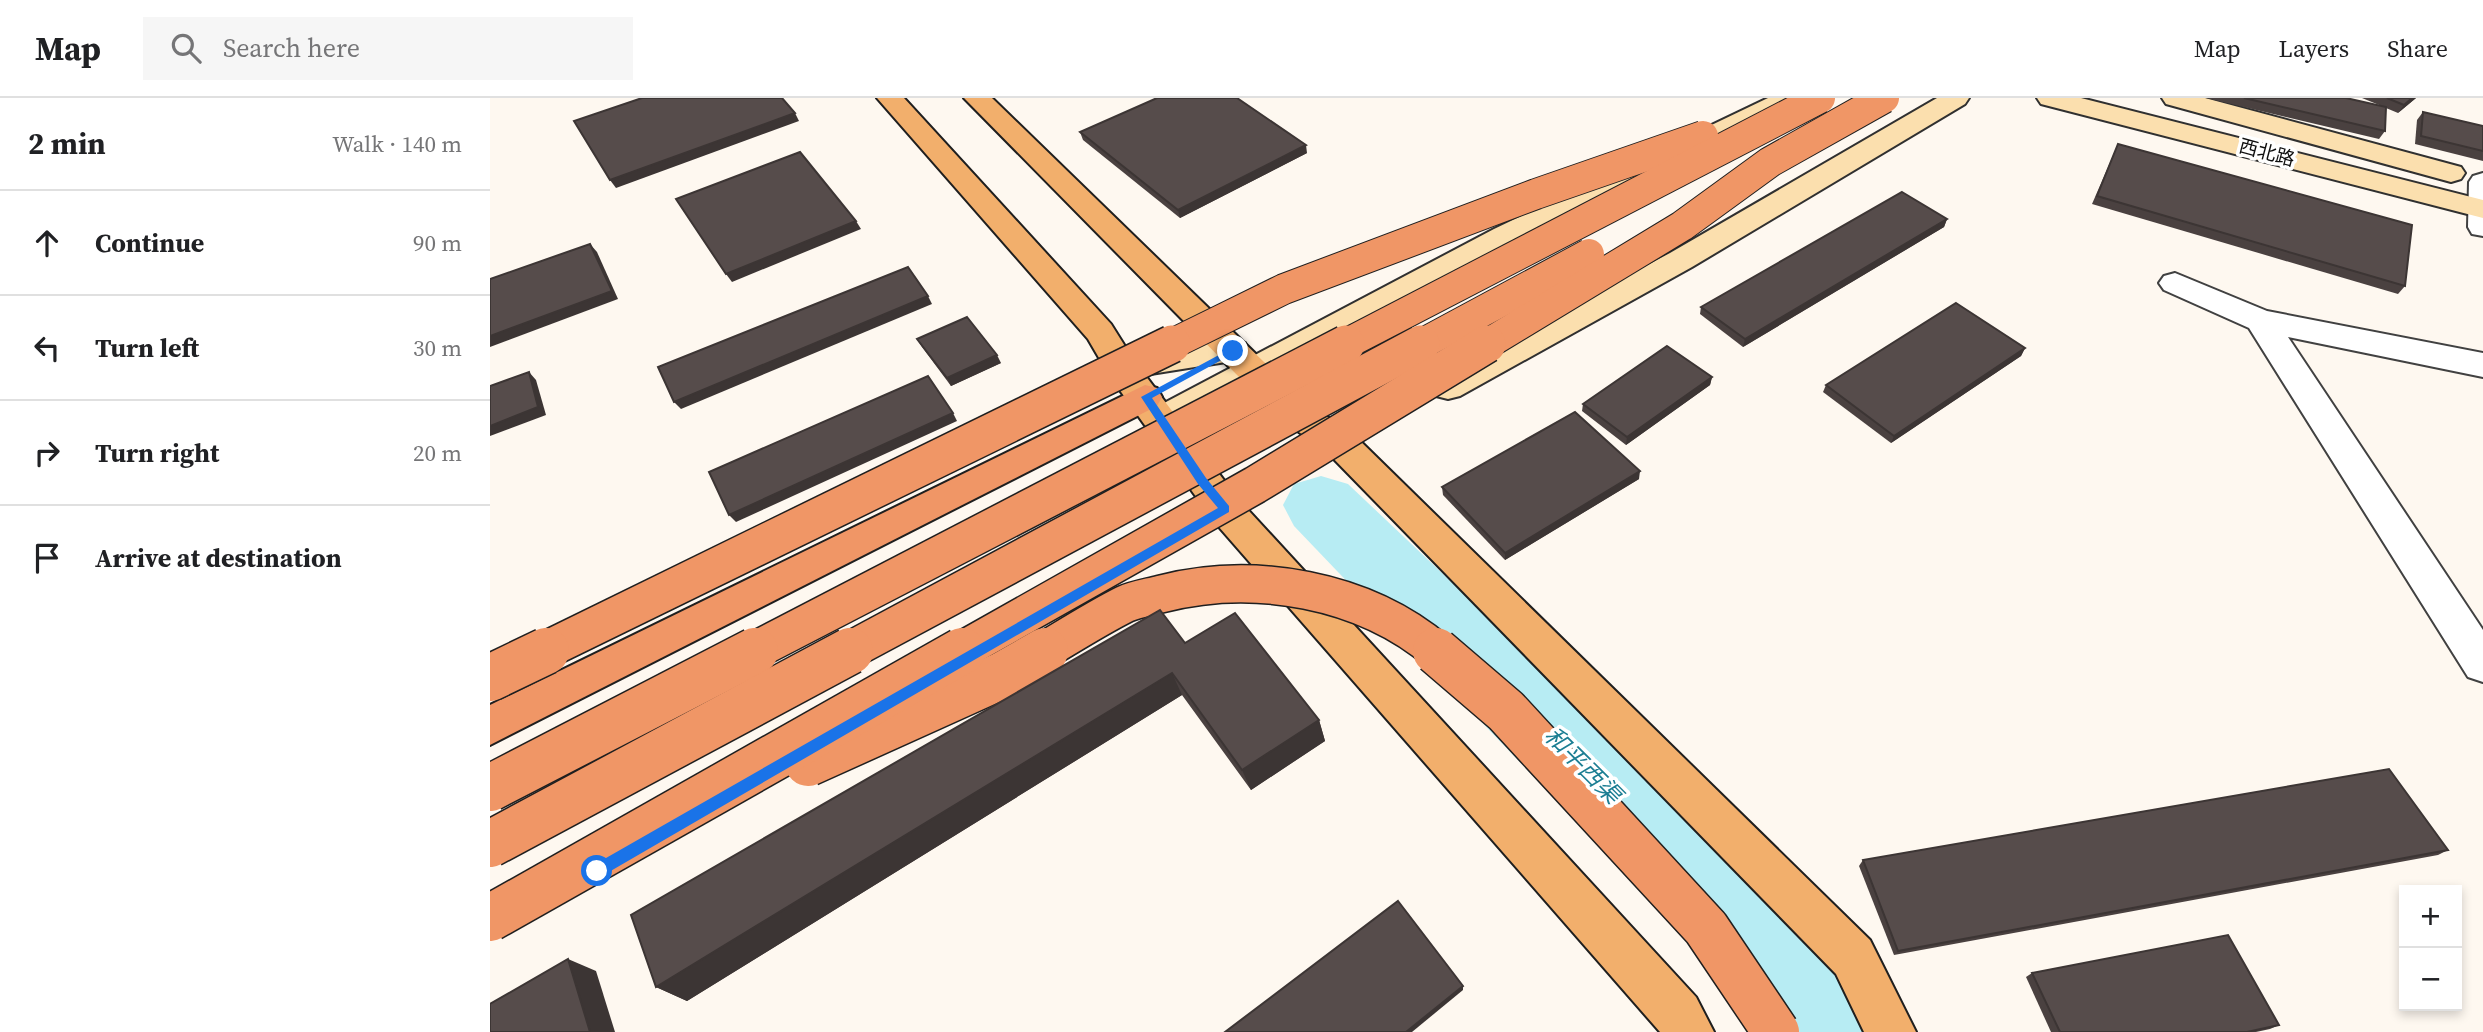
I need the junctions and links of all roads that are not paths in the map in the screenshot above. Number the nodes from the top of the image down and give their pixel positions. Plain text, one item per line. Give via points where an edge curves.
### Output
1 (890, 98) edge
2 (978, 98) edge
3 (1736, 98) edge
4 (1788, 98) edge
5 (1814, 98) edge
6 (1820, 98) edge
7 (1884, 98) edge
8 (1901, 98) edge
9 (1956, 98) edge
10 (2050, 98) edge
11 (2175, 98) edge
12 (1770, 162) junction
13 (2483, 202) edge
14 (2175, 283) dead end
15 (2260, 320) junction
16 (1243, 361) junction
17 (2483, 365) edge
18 (1121, 367) junction
19 (1153, 408) junction
20 (1308, 421) junction
21 (1341, 444) junction
22 (1214, 495) junction
23 (490, 657) edge
24 (2483, 664) edge
25 (490, 678) edge
26 (490, 726) edge
27 (490, 788) edge
28 (490, 844) edge
29 (593, 861) junction
30 (490, 918) edge
31 (490, 930) edge
32 (1689, 1032) edge
33 (1776, 1032) edge
34 (1891, 1032) edge

1 - 18 main road via 1100,332
2 - 16 main road
3 - 16 main road
4 - 16 main road
5 - 25 highway, bridge via 1536,194 1284,289
6 - 27 highway, bridge
7 - 12 highway, bridge
8 - 20 main road
9 - 21 main road via 1681,260
10 - 13 main road, 西北路
11 - 13 main road, 西北路
12 - 28 highway, bridge via 1606,245
12 - 29 highway, bridge via 1682,226 1255,485
14 - 15 street
15 - 17 street
15 - 24 street
16 - 18 main road
16 - 19 main road
16 - 20 main road
18 - 19 main road
18 - 23 main road
19 - 22 main road
19 - 26 highway via 957,489
20 - 21 main road
20 - 22 main road
21 - 22 main road
21 - 34 main road via 1853,957
22 - 31 main road
22 - 32 main road
29 - 30 highway, bridge
29 - 33 highway, bridge via 1003,675 1127,603 1188,587 1243,583 1302,589 1387,617 1426,642 1506,711 1706,928

